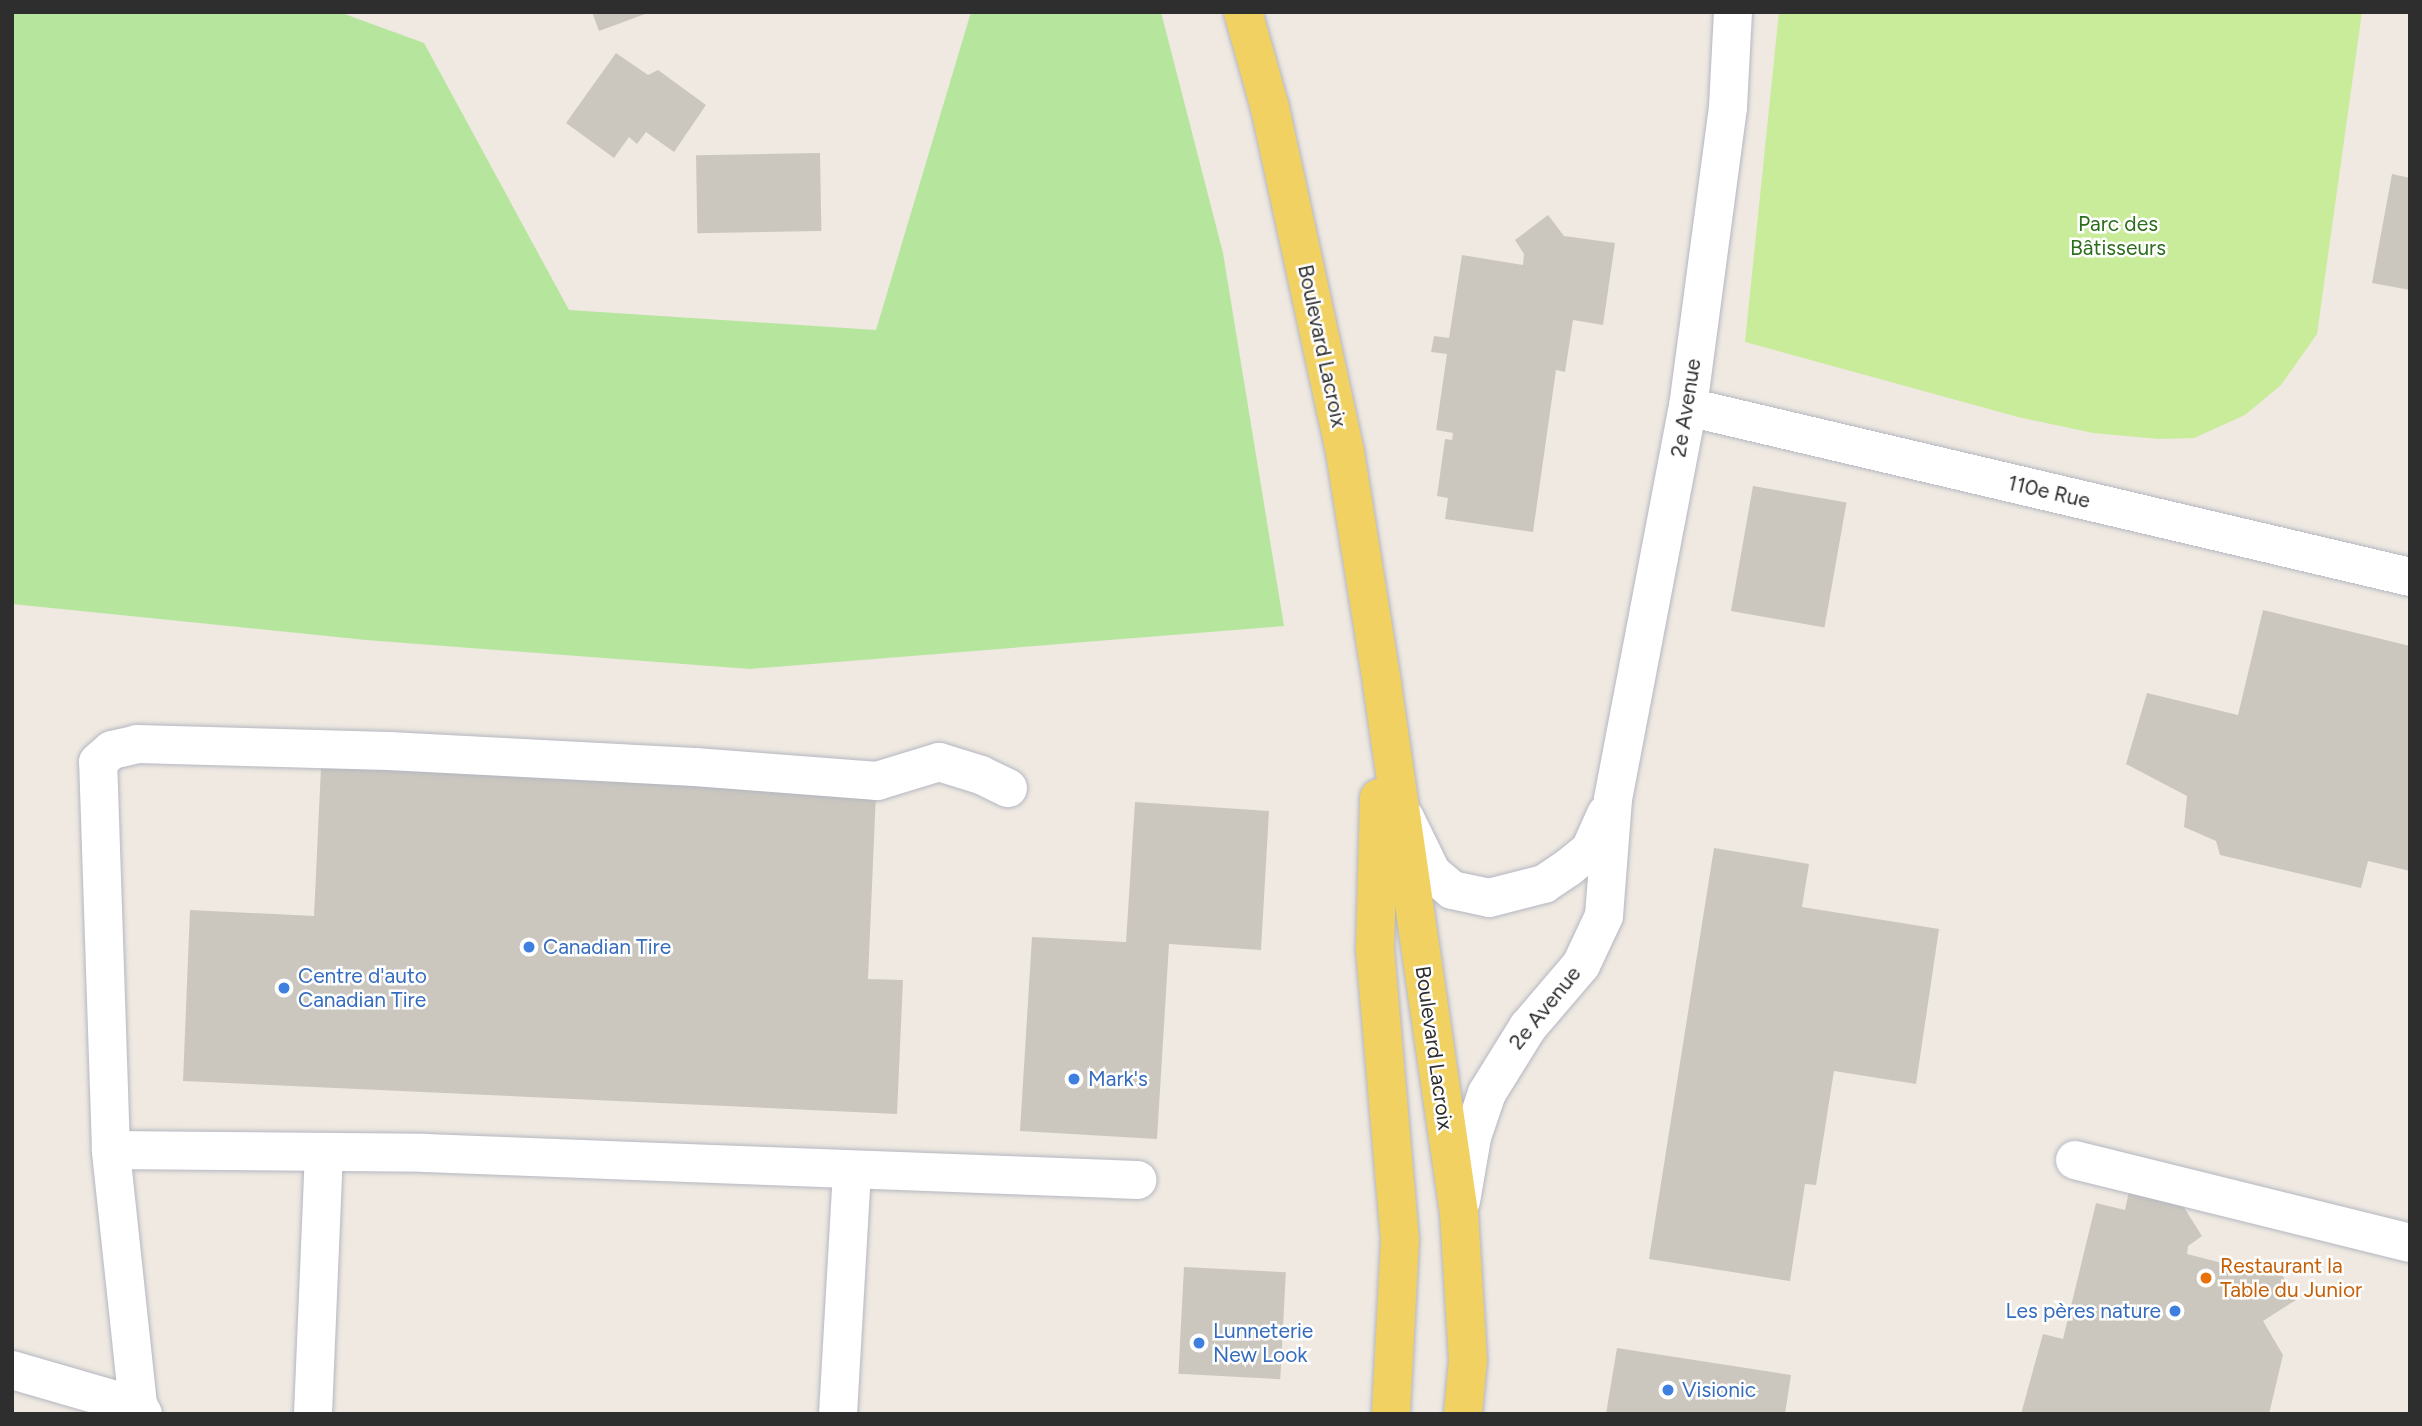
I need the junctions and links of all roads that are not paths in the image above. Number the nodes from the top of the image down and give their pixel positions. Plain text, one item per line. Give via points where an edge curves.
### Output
1 (1242, 12) edge
2 (1733, 12) edge
3 (1688, 407) junction
4 (2410, 577) edge
5 (1382, 684) junction
6 (1008, 788) dead end
7 (1613, 799) junction
8 (1397, 801) junction
9 (111, 1150) junction
10 (324, 1154) junction
11 (2075, 1160) dead end
12 (852, 1170) junction
13 (1137, 1180) dead end
14 (1459, 1213) junction
15 (2410, 1243) edge
16 (12, 1370) edge
17 (140, 1412) edge
18 (313, 1414) edge
19 (838, 1414) edge
20 (1391, 1414) edge
21 (1463, 1414) edge

1 - 5 main road, Boulevard Lacroix via 1270,108 1345,452
2 - 3 street, 2e Avenue via 1728,107
3 - 4 street, 110e Rue
3 - 7 street, 2e Avenue
5 - 8 main road, Boulevard Lacroix
5 - 20 main road, Boulevard Lacroix via 1375,949 1399,1240
6 - 9 street via 939,762 877,781 389,751 137,744 112,750 98,762
7 - 8 street, 2e Avenue via 1590,850 1569,867 1544,884 1489,898 1452,890 1432,873
7 - 14 street, 2e Avenue via 1604,916 1581,965 1528,1027 1487,1093 1472,1137
8 - 14 main road, Boulevard Lacroix
9 - 10 street
9 - 17 street
10 - 12 street via 425,1153
10 - 18 street
11 - 15 street
12 - 13 street
12 - 19 street
14 - 21 main road, Boulevard Lacroix via 1468,1360
16 - 17 street

